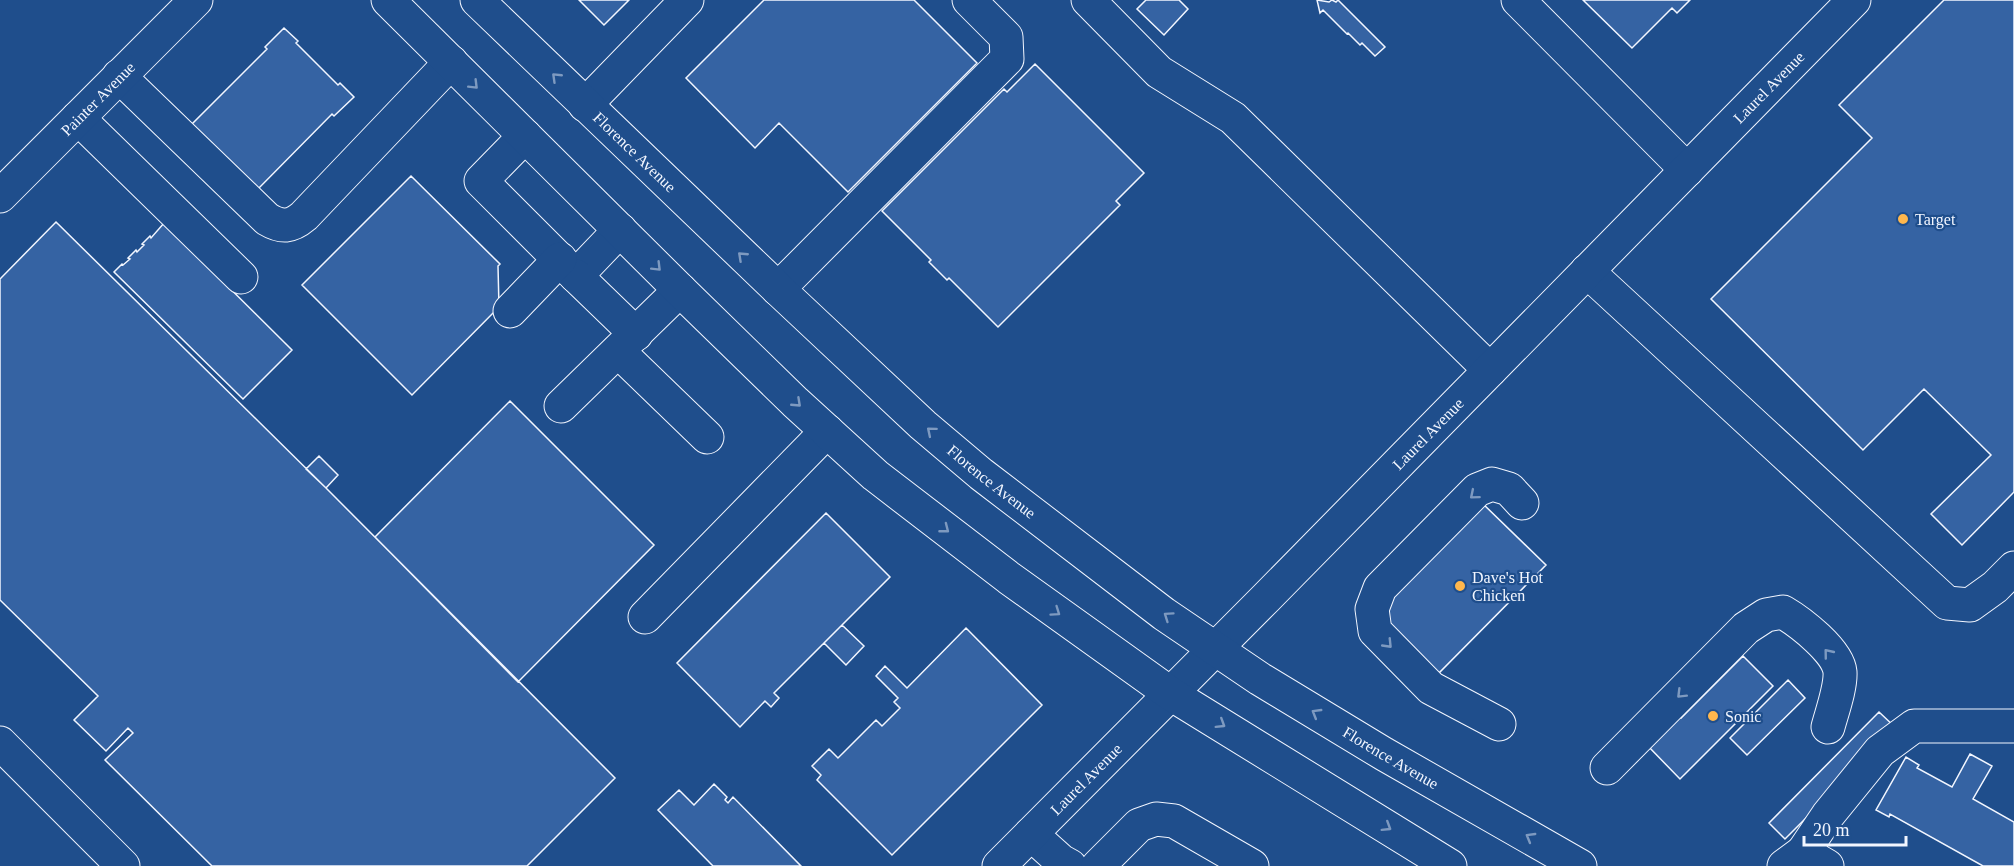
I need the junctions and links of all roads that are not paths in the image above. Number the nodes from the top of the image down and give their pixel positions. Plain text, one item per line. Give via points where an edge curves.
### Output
1 (196, 0) edge
2 (388, 0) edge
3 (477, 0) edge
4 (687, 0) edge
5 (969, 0) edge
6 (1088, 0) edge
7 (1518, 0) edge
8 (1838, 5) edge
9 (451, 62) junction
10 (119, 76) junction
11 (585, 105) junction
12 (78, 118) junction
13 (525, 136) junction
14 (1687, 170) junction
15 (0, 196) edge
16 (620, 230) junction
17 (568, 268) junction
18 (1587, 271) junction
19 (241, 277) dead end
20 (778, 289) junction
21 (680, 290) junction
22 (510, 311) dead end
23 (627, 342) junction
24 (1490, 370) junction
25 (561, 406) dead end
26 (827, 431) junction
27 (707, 437) dead end
28 (1522, 503) dead end
29 (2014, 568) edge
30 (645, 617) dead end
31 (1216, 649) junction
32 (1171, 694) junction
33 (1499, 723) dead end
34 (2014, 726) edge
35 (1828, 727) dead end
36 (0, 743) edge
37 (1607, 768) dead end
38 (1031, 834) junction
39 (1805, 861) edge
40 (123, 866) edge
41 (999, 866) edge
42 (1070, 866) edge
43 (1098, 866) edge
44 (1252, 866) edge
45 (1450, 866) edge
46 (1581, 866) edge

1 - 10 main road, Painter Avenue
2 - 9 main road
11 -> 3 main road, Florence Avenue
4 - 11 main road
5 - 20 main road via 1006,37 1007,59
6 - 24 main road via 1159,72 1233,118
7 - 14 main road
8 - 14 main road, Laurel Avenue
9 - 10 main road via 304,216 294,225 279,226 267,219
9 -> 13 main road
10 - 12 main road, Painter Avenue
20 -> 11 main road, Florence Avenue
12 - 15 main road, Painter Avenue
12 - 19 main road
13 - 16 main road
13 - 17 main road via 481,181
14 - 18 main road, Laurel Avenue
16 - 17 main road
16 -> 21 main road
17 - 22 main road
17 - 23 main road
18 - 24 main road, Laurel Avenue
18 - 29 main road via 1947,603 1970,605
31 -> 20 main road, Florence Avenue via 981,474
21 - 23 main road
21 -> 26 main road
23 - 25 main road
23 - 27 main road
24 - 31 main road, Laurel Avenue
26 - 30 main road
26 -> 32 main road via 875,475 1009,578
28 -> 33 main road via 1509,489 1492,484 1477,490 1380,588 1372,609 1375,631 1431,688
31 - 32 main road, Laurel Avenue
46 -> 31 main road, Florence Avenue via 1384,754
32 - 38 main road, Laurel Avenue
32 -> 45 main road
34 - 39 main road via 1914,726 1880,751 1828,815
35 -> 37 main road via 1840,672 1832,655 1798,621 1783,612 1766,615 1746,628
36 - 40 main road
38 - 41 main road, Laurel Avenue
38 - 42 main road
43 - 44 main road via 1139,825 1156,819 1174,821

